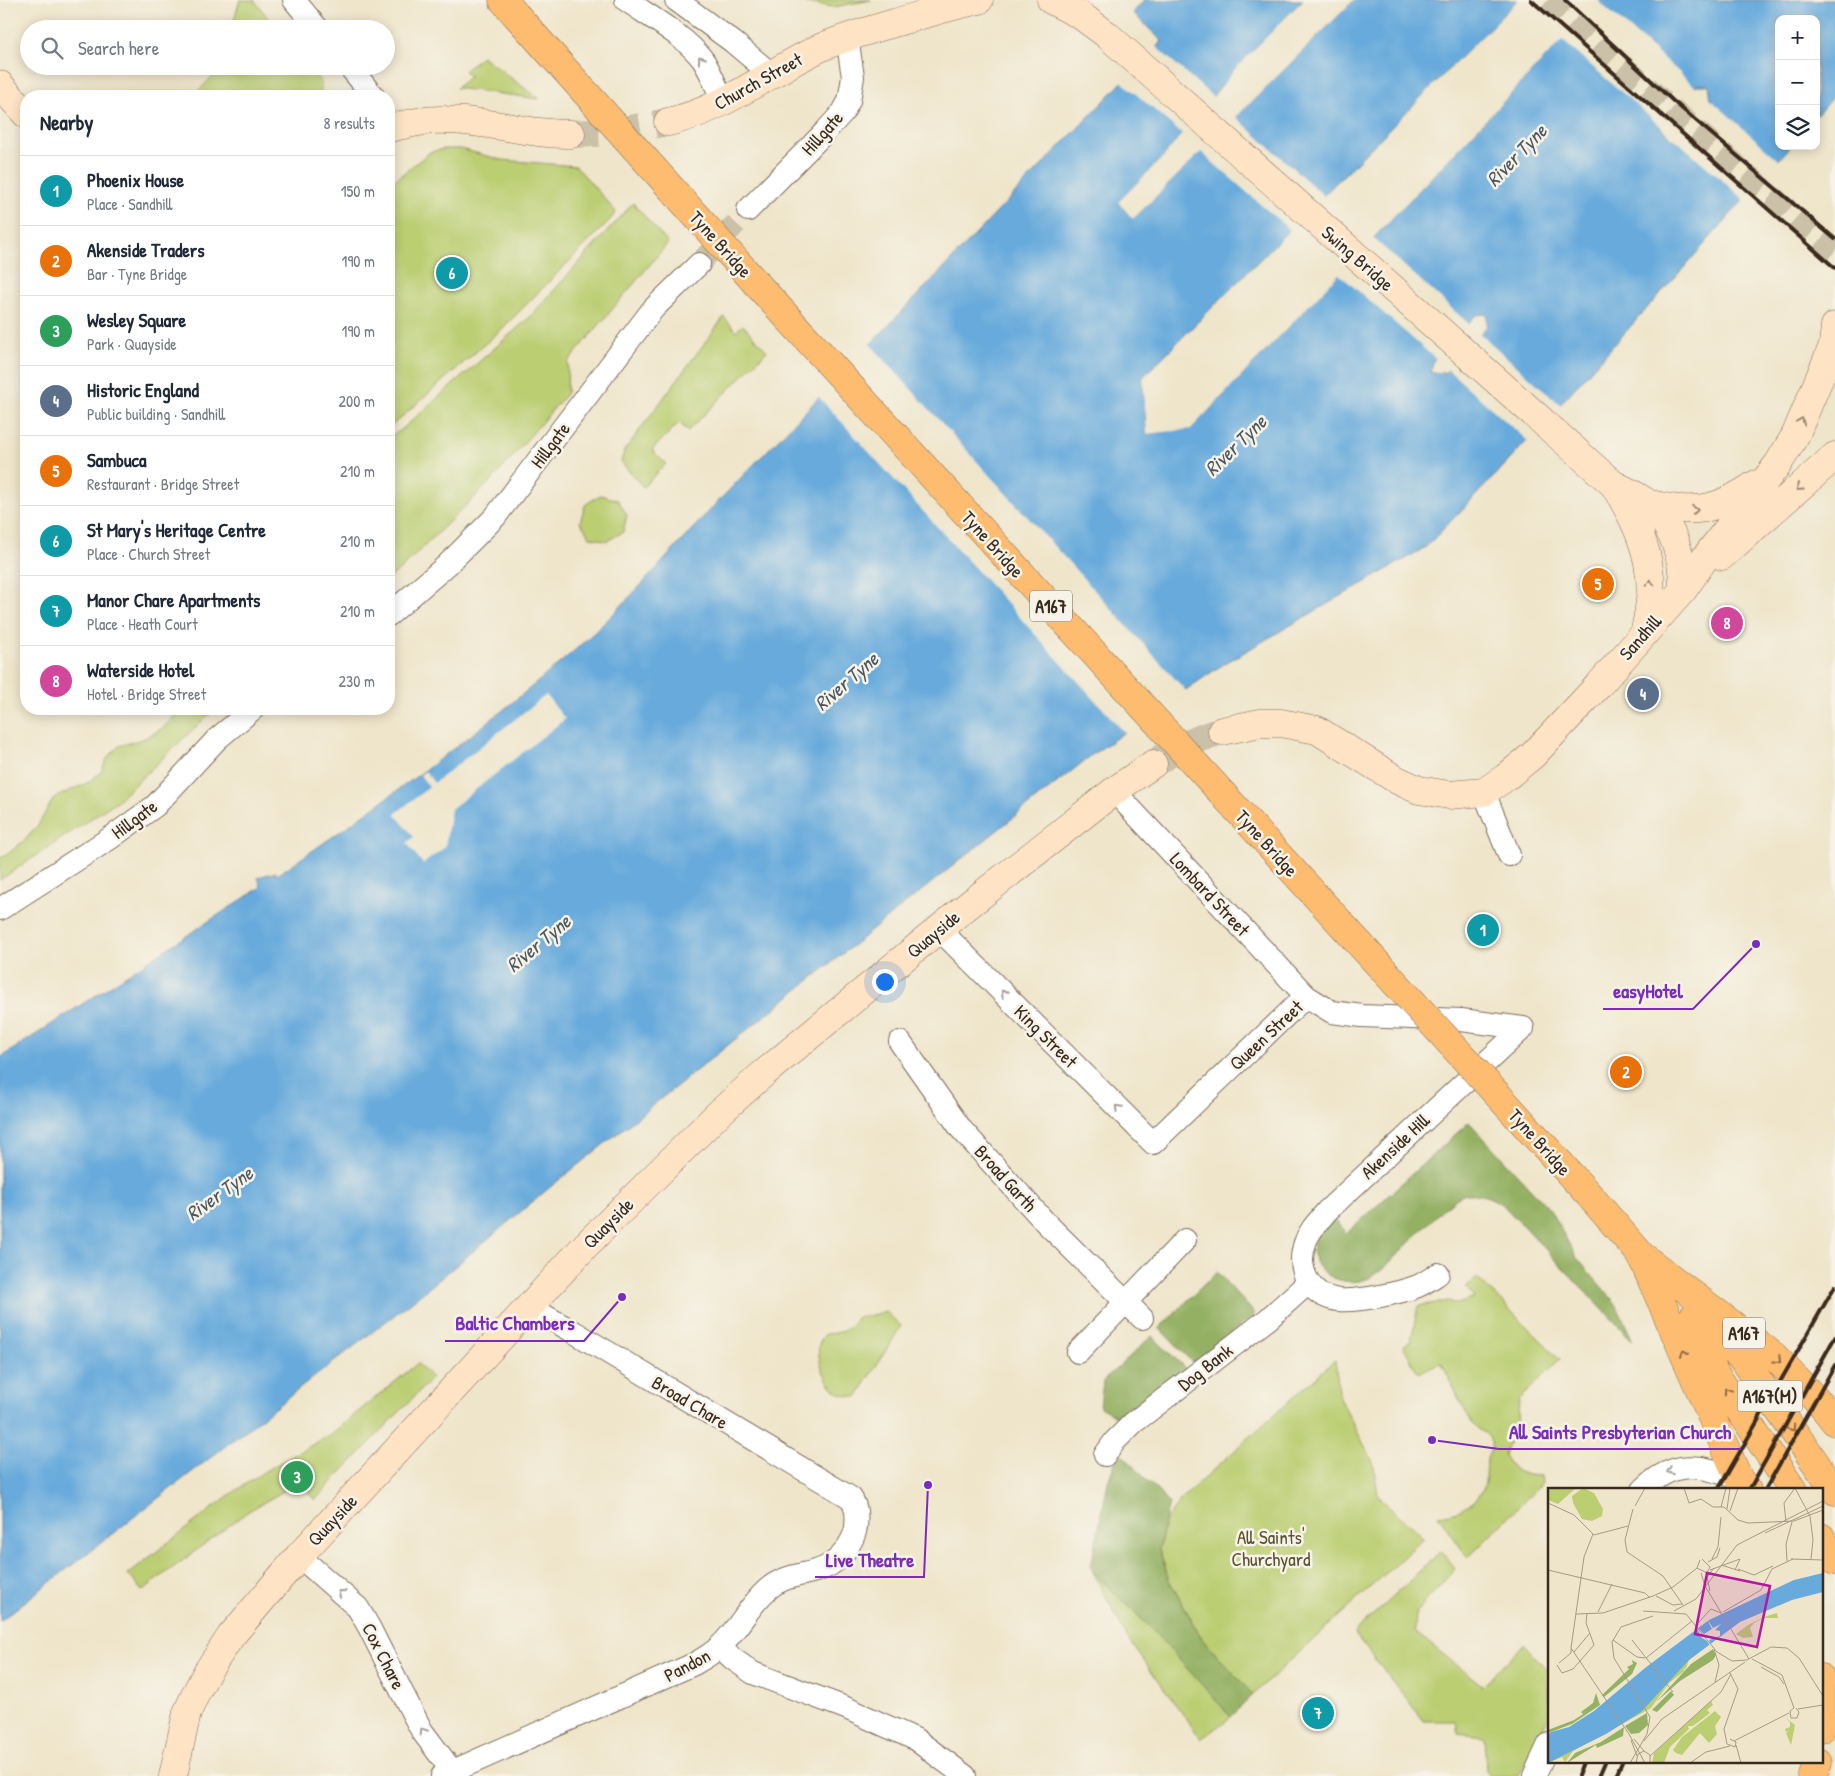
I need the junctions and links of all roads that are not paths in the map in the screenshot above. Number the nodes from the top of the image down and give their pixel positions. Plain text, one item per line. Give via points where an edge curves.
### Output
1 (294, 0) edge
2 (626, 0) edge
3 (676, 0) edge
4 (979, 0) edge
5 (1053, 0) edge
6 (510, 7) edge
7 (311, 20) edge
8 (847, 37) junction
9 (771, 74) junction
10 (357, 75) edge
11 (0, 85) edge
12 (368, 90) edge
13 (723, 102) junction
14 (20, 107) edge
15 (668, 122) tunnel mouth
16 (395, 127) edge
17 (571, 134) tunnel mouth
18 (748, 210) tunnel mouth
19 (699, 264) tunnel mouth
20 (1834, 340) edge
21 (1835, 456) edge
22 (1778, 464) junction
23 (1613, 484) junction
24 (1647, 503) junction
25 (1683, 590) junction
26 (395, 610) edge
27 (1645, 631) junction
28 (246, 715) edge
29 (1222, 731) tunnel mouth
30 (1153, 764) tunnel mouth
31 (1114, 791) junction
32 (1484, 792) junction
33 (1509, 855) dead end
34 (0, 910) edge
35 (939, 929) junction
36 (1306, 996) junction
37 (1523, 1028) joint
38 (900, 1042) dead end
39 (1153, 1142) joint
40 (1185, 1240) dead end
41 (1642, 1256) junction
42 (1438, 1274) dead end
43 (1308, 1282) junction
44 (528, 1307) junction
45 (1134, 1310) junction
46 (1691, 1313) junction
47 (1078, 1352) dead end
48 (1835, 1422) edge
49 (1106, 1455) dead end
50 (1743, 1484) edge
51 (1645, 1488) edge
52 (1791, 1488) edge
53 (1835, 1491) edge
54 (1822, 1540) edge
55 (299, 1556) junction
56 (1835, 1561) edge
57 (720, 1647) junction
58 (1548, 1746) edge
59 (1817, 1764) edge
60 (447, 1774) edge
61 (173, 1776) edge
62 (965, 1776) edge
63 (1534, 1776) edge
64 (1813, 1776) edge

1 - 7 street
13 -> 2 street via 696,51
3 - 9 street
4 - 8 main road, Church Street
5 - 23 main road, Swing Bridge via 1106,34
6 - 41 highway, Tyne Bridge / A167, bridge via 762,289
8 - 9 main road, Church Street
8 - 18 street, Hillgate via 853,77 849,101 843,112
9 - 13 main road, Church Street
10 - 12 street
11 - 14 main road
13 - 15 main road, Church Street
16 - 17 main road via 426,120 446,120
19 - 26 street, Hillgate via 653,309 495,518
22 -> 20 main road via 1795,436
21 -> 25 main road
24 -> 22 main road via 1670,509 1705,509 1744,492
22 - 25 main road, Sandhill
23 - 24 main road
27 -> 23 main road via 1650,600 1646,553 1636,523
24 - 25 main road via 1659,515 1674,540 1682,564
25 - 27 main road, Sandhill
27 - 32 main road, Sandhill via 1533,755
28 - 34 street, Hillgate via 217,739 155,806
29 - 32 main road, Sandhill via 1260,723 1281,723 1317,730 1397,780 1419,790 1449,795
30 - 31 main road, Quayside
31 - 35 main road, Quayside
31 - 36 street, Lombard Street
32 - 33 street
39 -> 35 street, King Street
35 - 44 main road, Quayside via 717,1115
36 - 37 street, Queen Street via 1332,1012 1461,1020
36 - 39 street, Queen Street
37 - 43 street, Akenside Hill via 1317,1222 1302,1252 1302,1269
38 - 45 street, Broad Garth via 961,1129 1045,1222
40 - 45 street
41 - 46 highway, A167(M)
41 -> 48 highway, A167 via 1774,1356
50 -> 41 highway, A167
42 - 43 street via 1417,1286 1346,1300 1324,1296
43 - 49 street, Dog Bank via 1268,1319 1133,1424
44 - 55 main road, Quayside
44 - 57 street, Broad Chare via 850,1498 856,1510 856,1530 843,1554 823,1570 782,1580 772,1586
45 - 47 street
52 -> 46 highway, A167(M) via 1714,1372
46 -> 53 highway, A167(M) via 1744,1360
50 -> 51 street via 1702,1467 1686,1467 1667,1471
54 - 56 highway
60 -> 55 street, Cox Chare via 358,1608
55 - 61 main road, Quayside via 231,1636 206,1672 187,1713
57 - 60 street, Pandon via 694,1664
57 - 62 street, Pandon via 753,1673 846,1708 915,1739
58 - 63 street
59 - 64 highway

